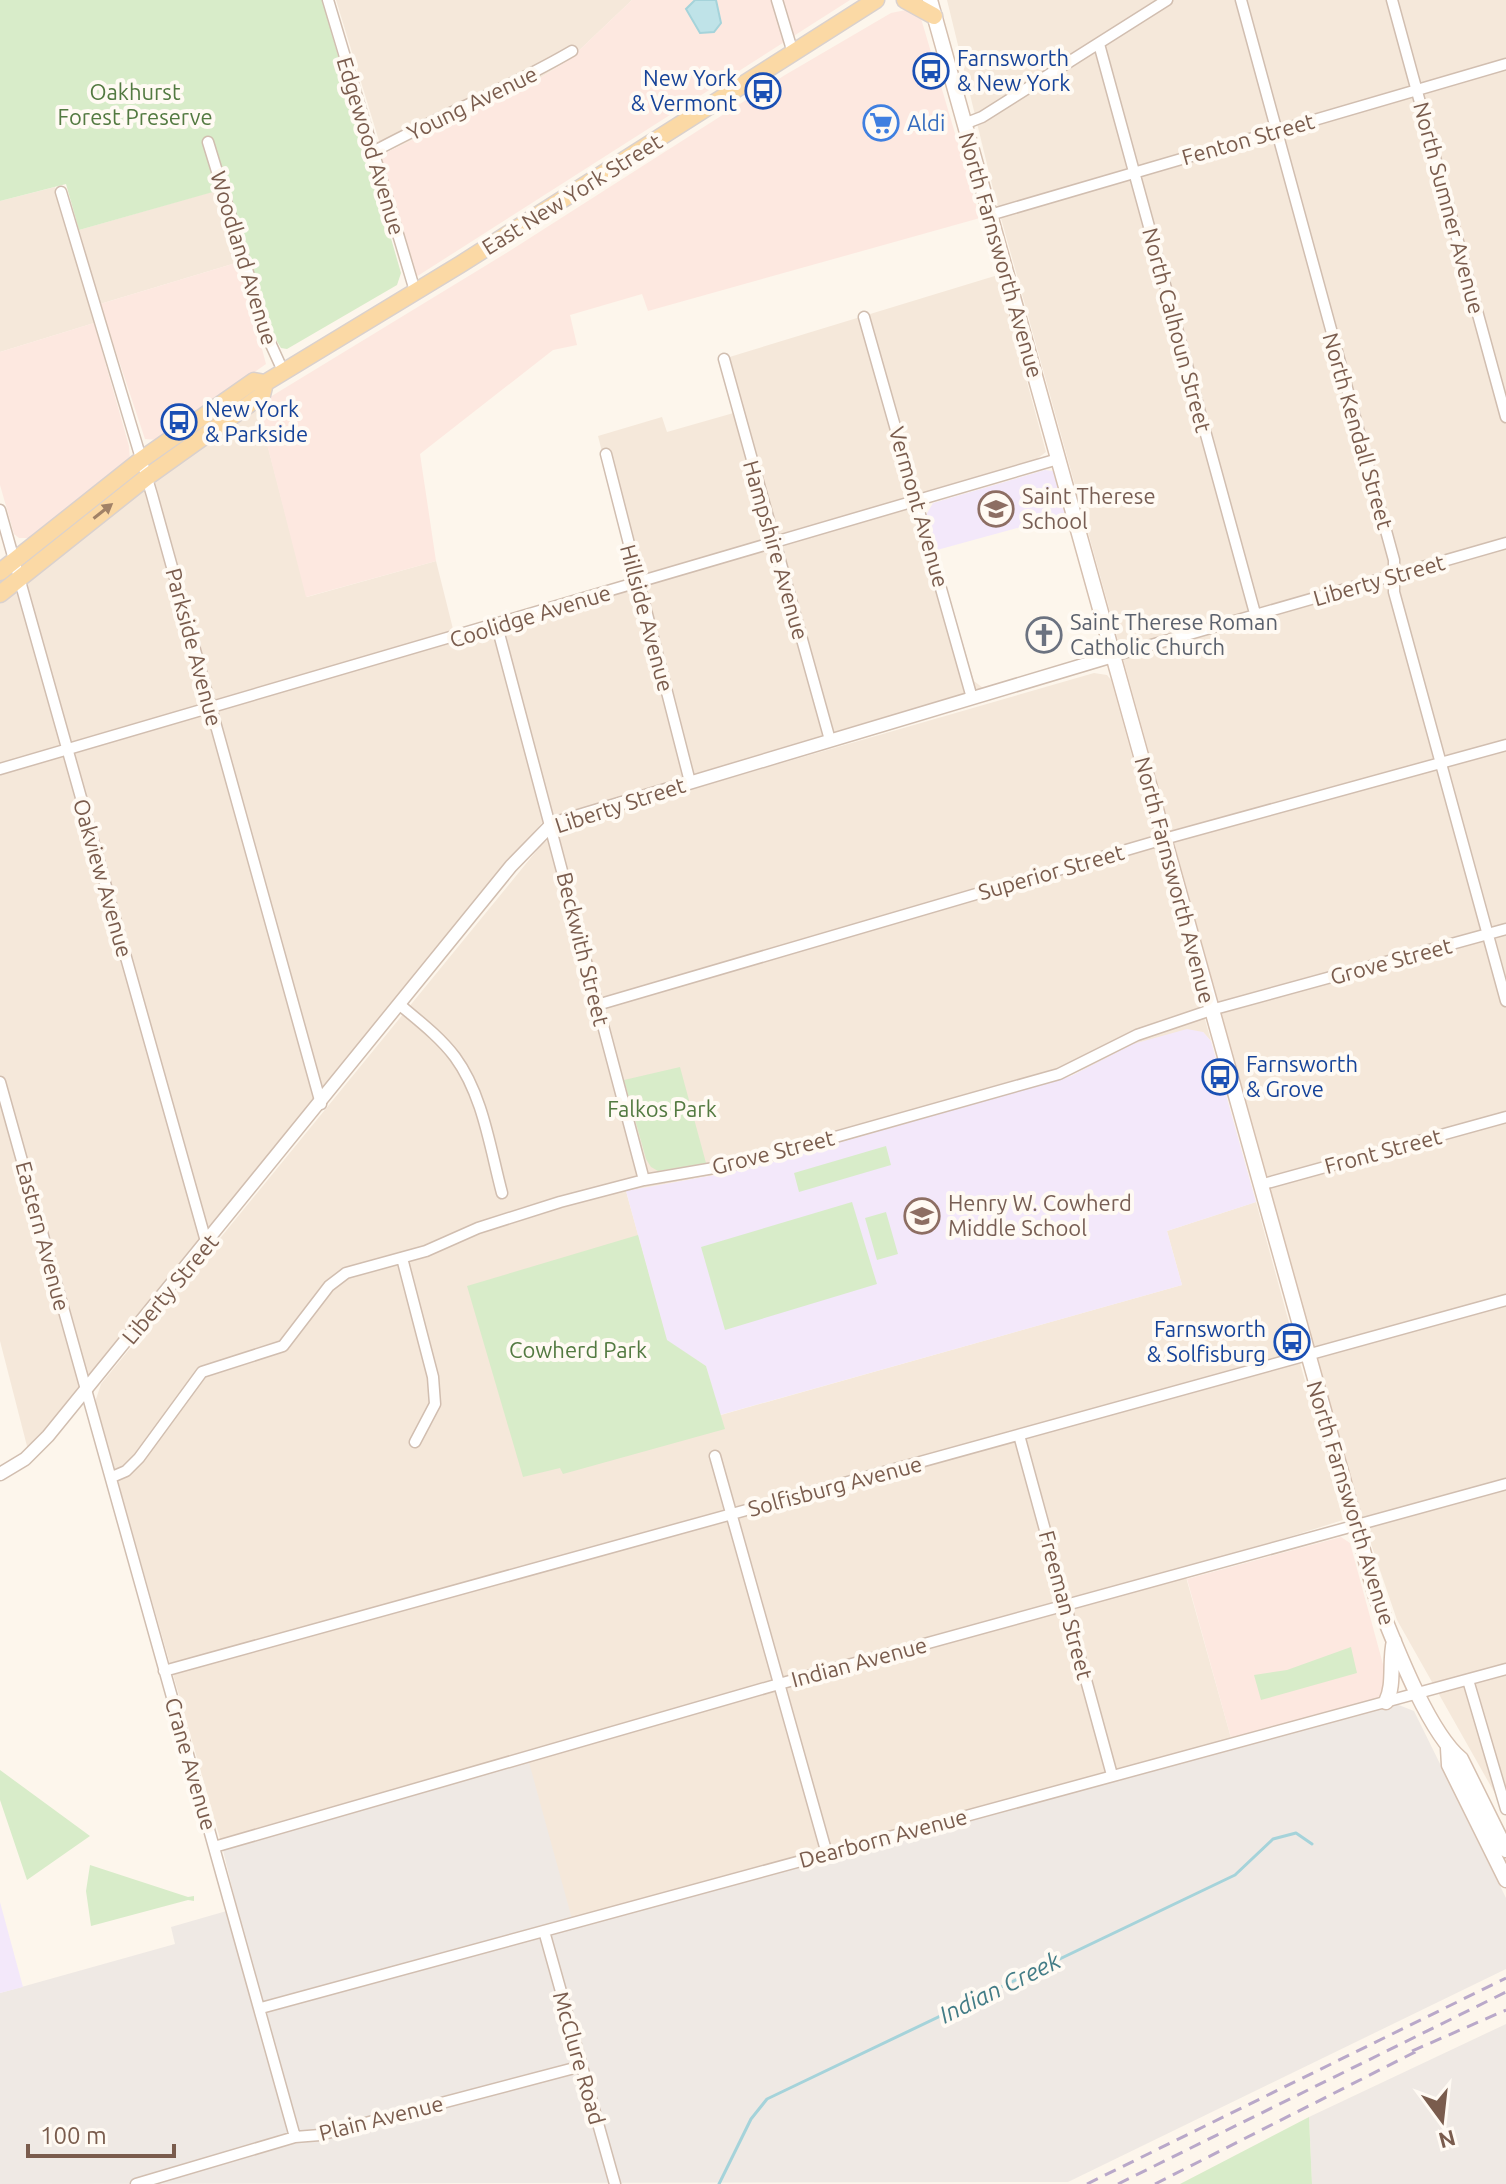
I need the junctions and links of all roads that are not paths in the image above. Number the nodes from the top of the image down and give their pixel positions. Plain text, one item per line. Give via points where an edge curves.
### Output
1 (328, 0) edge
2 (777, 0) edge
3 (876, 0) edge
4 (905, 0) edge
5 (1167, 0) edge
6 (1241, 0) edge
7 (1392, 0) edge
8 (933, 6) edge
9 (1099, 44) junction
10 (572, 51) dead end
11 (793, 53) junction
12 (1506, 64) edge
13 (1416, 89) junction
14 (964, 124) junction
15 (1275, 130) junction
16 (208, 142) dead end
17 (371, 153) junction
18 (1134, 172) junction
19 (61, 192) dead end
20 (990, 215) junction
21 (415, 291) junction
22 (864, 317) dead end
23 (724, 359) dead end
24 (283, 371) junction
25 (265, 383) junction
26 (1506, 417) edge
27 (606, 454) dead end
28 (1058, 459) junction
29 (141, 460) junction
30 (147, 477) junction
31 (917, 500) junction
32 (0, 510) edge
33 (774, 541) junction
34 (1506, 543) edge
35 (14, 560) junction
36 (0, 572) edge
37 (1394, 575) junction
38 (20, 578) junction
39 (637, 584) junction
40 (0, 594) edge
41 (1256, 617) junction
42 (497, 626) junction
43 (1113, 656) junction
44 (972, 698) junction
45 (212, 709) junction
46 (830, 740) junction
47 (1506, 745) edge
48 (67, 749) junction
49 (1440, 764) junction
50 (0, 769) edge
51 (690, 782) junction
52 (552, 824) junction
53 (1164, 839) junction
54 (1506, 929) edge
55 (1487, 934) junction
56 (1506, 1001) edge
57 (400, 1005) junction
58 (597, 1005) junction
59 (1211, 1010) junction
60 (0, 1082) edge
61 (321, 1104) junction
62 (1506, 1117) edge
63 (644, 1180) junction
64 (1260, 1185) junction
65 (502, 1193) dead end
66 (207, 1245) junction
67 (402, 1258) junction
68 (1506, 1300) edge
69 (1308, 1356) junction
70 (86, 1391) junction
71 (1019, 1435) junction
72 (415, 1442) dead end
73 (715, 1456) dead end
74 (0, 1474) edge
75 (112, 1477) junction
76 (1506, 1484) edge
77 (731, 1515) junction
78 (1355, 1527) junction
79 (1066, 1605) junction
80 (1394, 1641) junction
81 (1506, 1669) edge
82 (164, 1671) junction
83 (1468, 1680) junction
84 (779, 1684) junction
85 (1419, 1694) junction
86 (1386, 1702) junction
87 (1112, 1775) junction
88 (1471, 1795) junction
89 (1506, 1809) edge
90 (214, 1847) junction
91 (1506, 1850) edge
92 (827, 1854) junction
93 (1506, 1880) edge
94 (544, 1931) junction
95 (261, 2008) junction
96 (582, 2066) junction
97 (295, 2137) junction
98 (136, 2184) edge
99 (615, 2184) edge

1 - 17 street, Edgewood Avenue
2 - 11 street
3 - 11 main road, East New York Street
4 - 8 main road
5 - 9 street
6 - 15 street, North Kendall Street
7 - 13 street, North Sumner Avenue
8 - 14 main road, North Farnsworth Avenue
9 - 14 street
9 - 18 street, North Calhoun Street
10 - 17 street, Young Avenue
11 - 21 main road, East New York Street
12 - 13 street, Fenton Street
13 - 15 street, Fenton Street
13 - 26 street, North Sumner Avenue
14 - 20 main road, North Farnsworth Avenue
15 - 18 street, Fenton Street
15 - 37 street, North Kendall Street
16 - 24 street, Woodland Avenue
17 - 21 street, Edgewood Avenue
18 - 20 street, Fenton Street
18 - 41 street, North Calhoun Street
19 - 29 street, Parkside Avenue
20 - 28 main road, North Farnsworth Avenue
21 - 24 main road, East New York Street
22 - 31 street, Vermont Avenue
23 - 33 street, Hampshire Avenue
24 - 25 main road, East New York Street
25 - 29 main road, East New York Street via 254,381
25 - 30 main road, East New York Street via 262,395
27 - 39 street, Hillside Avenue
28 - 31 street, Coolidge Avenue
28 - 43 main road, North Farnsworth Avenue
29 - 30 street, Parkside Avenue
29 - 35 main road, East New York Street
38 -> 30 main road, East New York Street
30 - 45 street, Parkside Avenue
31 - 33 street, Coolidge Avenue
31 - 44 street, Vermont Avenue
32 - 35 street, Oakview Avenue
33 - 39 street, Coolidge Avenue
33 - 46 street, Hampshire Avenue
34 - 37 street, Liberty Street
35 - 36 main road, East New York Street
35 - 38 street, Oakview Avenue
37 - 41 street, Liberty Street
37 - 49 street, North Kendall Street via 1394,592
38 - 40 main road, East New York Street
38 - 48 street, Oakview Avenue
39 - 42 street, Coolidge Avenue
39 - 51 street, Hillside Avenue
41 - 43 street, Liberty Street
42 - 45 street, Coolidge Avenue
42 - 52 street, Beckwith Street
43 - 44 street, Liberty Street
43 - 53 main road, North Farnsworth Avenue
44 - 46 street, Liberty Street
45 - 48 street, Coolidge Avenue
45 - 61 street, Parkside Avenue
46 - 51 street, Liberty Street
47 - 49 street, Superior Street
48 - 50 street, Coolidge Avenue
48 - 66 street, Oakview Avenue
49 - 53 street, Superior Street
49 - 55 street, North Kendall Street
51 - 52 street, Liberty Street
52 - 57 street, Liberty Street via 511,866
52 - 58 street, Beckwith Street
53 - 58 street, Superior Street
53 - 59 main road, North Farnsworth Avenue
54 - 55 street, Grove Street
55 - 56 street, North Kendall Street
55 - 59 street, Grove Street
57 - 61 street, Liberty Street
57 - 65 street via 463,1069
58 - 63 street, Beckwith Street
59 - 63 street, Grove Street via 1137,1035 1059,1074 743,1163
59 - 64 main road, North Farnsworth Avenue
60 - 70 street, Eastern Avenue
61 - 66 street, Liberty Street
62 - 64 street, Front Street
63 - 67 street, Grove Street via 478,1228
64 - 69 main road, North Farnsworth Avenue
66 - 70 street, Liberty Street
67 - 72 street via 433,1377 435,1404
67 - 75 street, Grove Street via 346,1273 329,1286 283,1346 202,1372 139,1458
68 - 69 street, Solfisburg Avenue
69 - 71 street, Solfisburg Avenue
69 - 78 main road, North Farnsworth Avenue
70 - 74 street, Liberty Street via 36,1448
70 - 75 street, Crane Avenue
71 - 77 street, Solfisburg Avenue
71 - 79 street, Freeman Street
73 - 77 street
75 - 82 street, Crane Avenue
76 - 78 street, Indian Avenue
77 - 82 street, Solfisburg Avenue
77 - 84 street
78 - 79 street, Indian Avenue
78 - 80 main road, North Farnsworth Avenue
79 - 84 street, Indian Avenue
79 - 87 street, Freeman Street
80 - 85 main road, North Farnsworth Avenue
80 - 86 main road via 1388,1664 1392,1691
81 - 83 street, Dearborn Avenue
82 - 90 street, Crane Avenue
83 - 85 street, Dearborn Avenue
83 - 89 street
84 - 90 street, Indian Avenue
84 - 92 street
85 - 86 street, Dearborn Avenue
85 - 88 main road, North Farnsworth Avenue via 1448,1748 1461,1759
86 - 87 street, Dearborn Avenue
87 - 92 street, Dearborn Avenue
88 - 91 main road, North Farnsworth Avenue
88 - 93 main road, North Farnsworth Avenue
90 - 95 street, Crane Avenue
92 - 94 street, Dearborn Avenue
94 - 95 street, Dearborn Avenue
94 - 96 street, McClure Road
95 - 97 street, Crane Avenue
96 - 97 street, Plain Avenue via 320,2135
96 - 99 street, McClure Road
97 - 98 street, Plain Avenue

